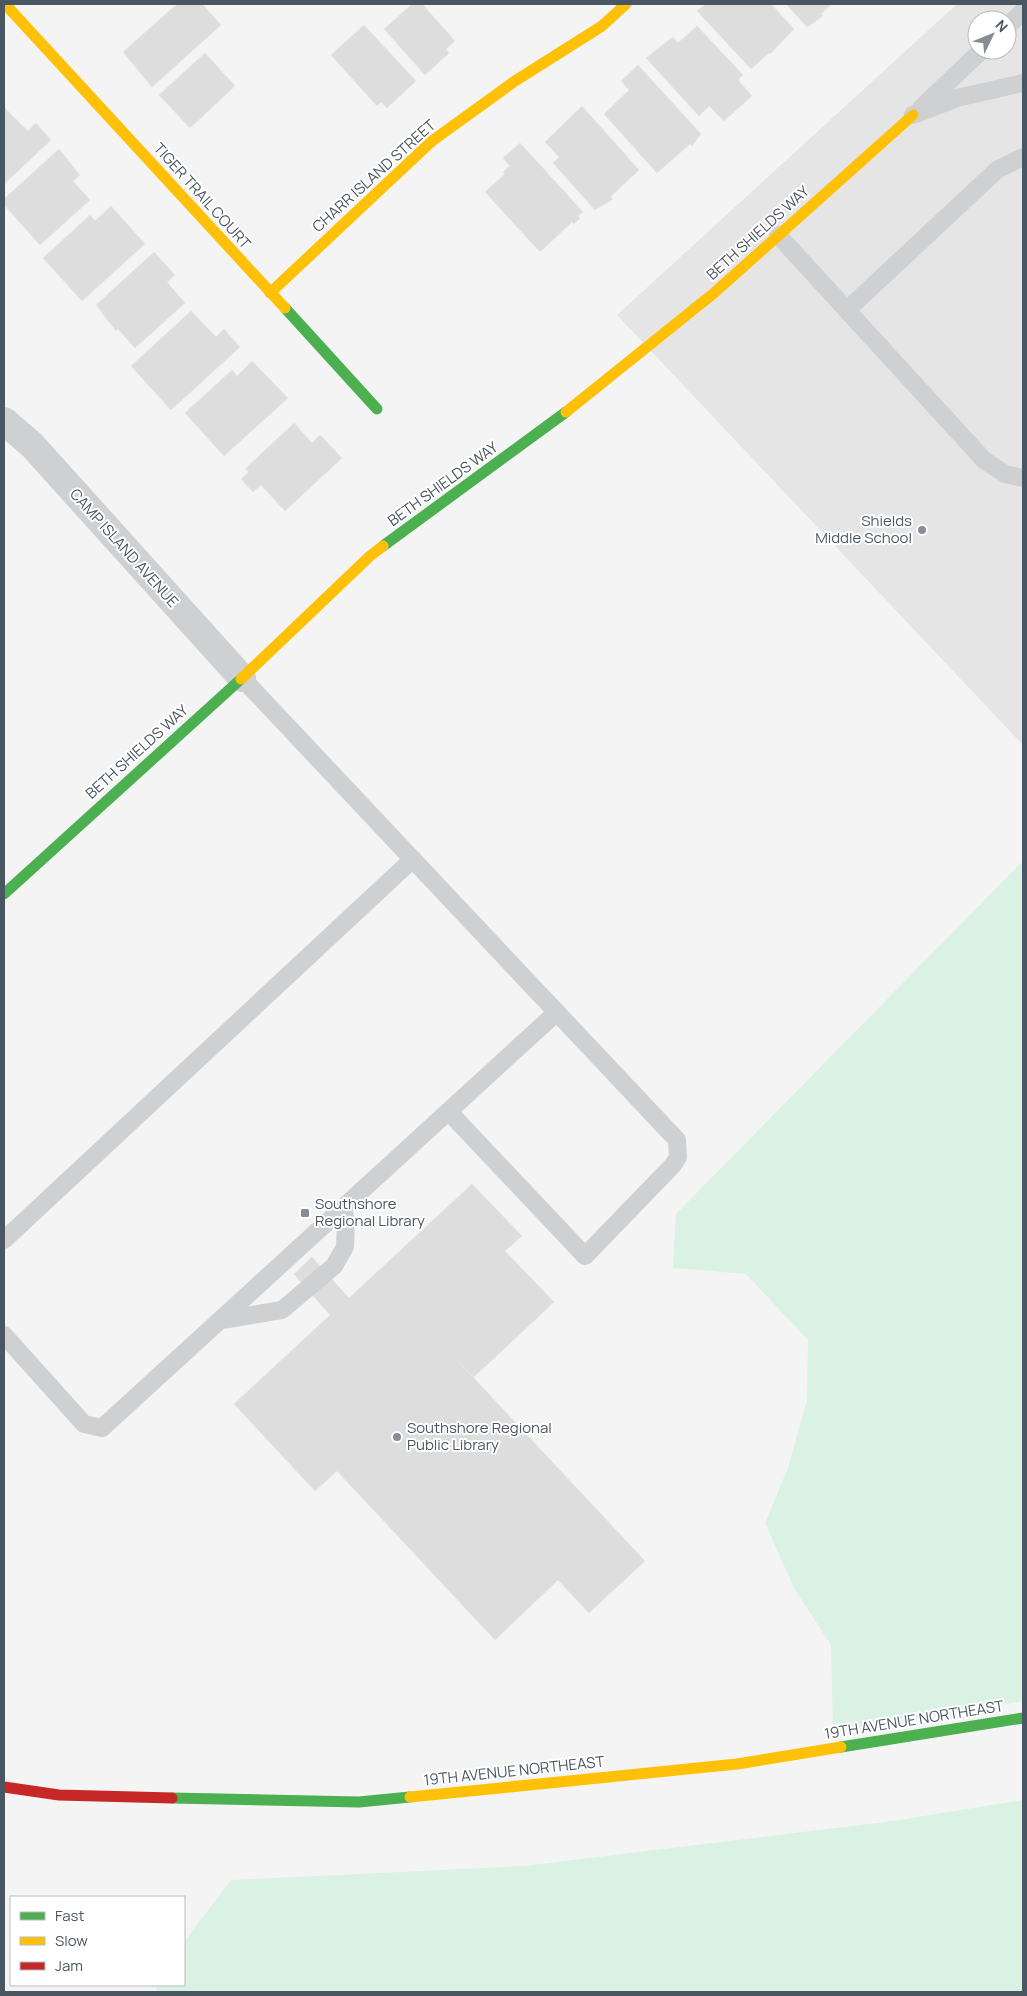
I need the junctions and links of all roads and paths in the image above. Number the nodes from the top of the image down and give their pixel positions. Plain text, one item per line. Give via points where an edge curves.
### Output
1 (5, 4) edge
2 (626, 4) edge
3 (971, 60) edge
4 (1023, 83) edge
5 (913, 115) junction
6 (1023, 157) edge
7 (778, 235) junction
8 (270, 293) junction
9 (847, 310) junction
10 (377, 409) dead end
11 (4, 421) edge
12 (1023, 478) edge
13 (242, 678) junction
14 (413, 859) junction
15 (4, 894) edge
16 (557, 1012) junction
17 (449, 1112) junction
18 (343, 1209) junction
19 (4, 1240) edge
20 (221, 1320) junction
21 (4, 1336) edge
22 (1023, 1718) edge
23 (4, 1787) edge

1 - 8 street, TIGER TRAIL COURT
2 - 8 street, CHARR ISLAND STREET via 602,26 515,81 432,141
3 - 5 lane
4 - 5 lane via 957,98
5 - 7 street, BETH SHIELDS WAY
6 - 9 lane via 998,169
7 - 9 lane
7 - 13 street, BETH SHIELDS WAY via 714,292 561,416 370,556
8 - 10 street, TIGER TRAIL COURT
9 - 12 lane via 984,460 1005,474
11 - 13 street, CAMP ISLAND AVENUE via 32,445
13 - 14 lane
13 - 15 street, BETH SHIELDS WAY
14 - 16 lane
14 - 19 lane
16 - 17 lane
16 - 17 lane via 677,1140 678,1157 673,1165 585,1256
17 - 18 lane
18 - 20 lane
18 - 20 lane via 345,1247 334,1266 282,1310
20 - 21 lane via 102,1428 84,1424
22 - 23 street, 19TH AVENUE NORTHEAST via 737,1764 359,1802 59,1795

